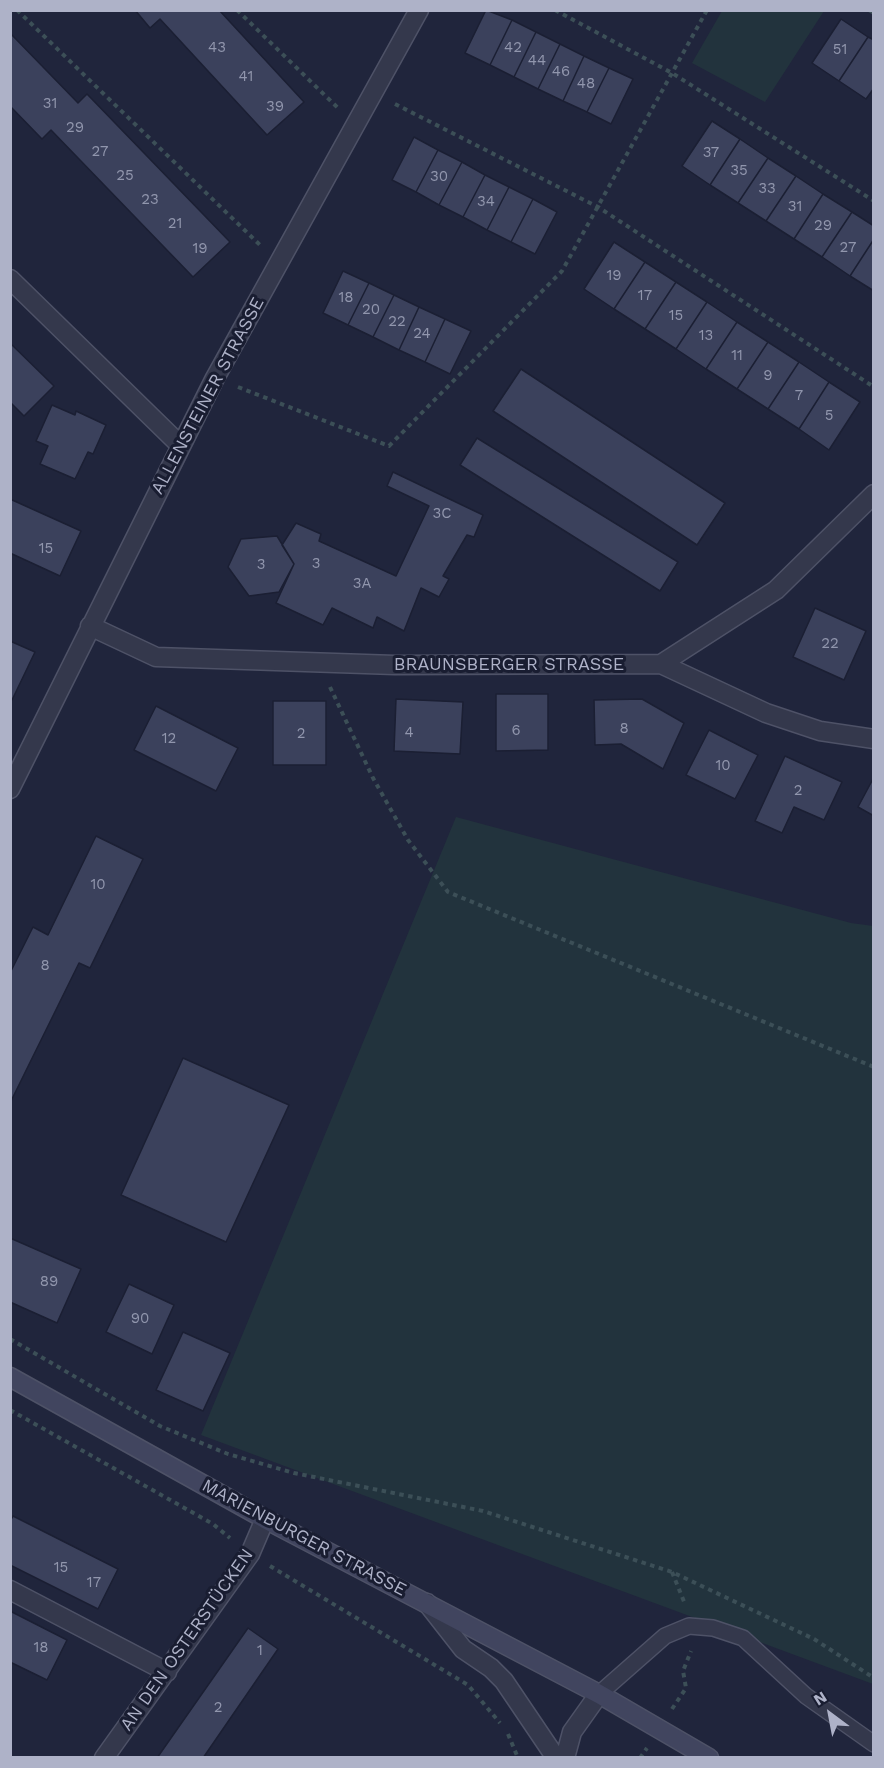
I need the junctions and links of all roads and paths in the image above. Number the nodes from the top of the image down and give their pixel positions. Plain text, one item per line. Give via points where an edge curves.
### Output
1 (17, 10) edge
2 (237, 10) edge
3 (419, 10) edge
4 (555, 10) edge
5 (707, 10) edge
6 (869, 10) edge
7 (873, 14) edge
8 (672, 73) junction
9 (373, 93) junction
10 (355, 125) junction
11 (873, 201) edge
12 (598, 207) junction
13 (279, 263) junction
14 (10, 279) edge
15 (215, 378) junction
16 (873, 387) edge
17 (180, 445) junction
18 (873, 494) edge
19 (90, 626) junction
20 (318, 663) junction
21 (661, 664) junction
22 (873, 739) edge
23 (10, 789) edge
24 (873, 1067) edge
25 (10, 1339) edge
26 (10, 1377) edge
27 (10, 1410) edge
28 (265, 1519) junction
29 (250, 1554) junction
30 (672, 1572) junction
31 (10, 1590) edge
32 (427, 1603) junction
33 (689, 1626) junction
34 (167, 1672) junction
35 (873, 1678) edge
36 (599, 1694) junction
37 (660, 1729) junction
38 (873, 1744) edge
39 (104, 1758) edge
40 (518, 1758) edge
41 (556, 1758) edge
42 (565, 1758) edge
43 (640, 1758) edge
44 (710, 1758) edge

1 - 13 path
2 - 10 path
3 - 9 street, ALLENSTEINER STRASSE
4 - 8 path
5 - 8 path
6 - 7 path
8 - 11 path
8 - 12 path
9 - 10 street, ALLENSTEINER STRASSE
9 - 12 path
10 - 13 street, ALLENSTEINER STRASSE
12 - 15 path via 562,270 390,446
12 - 16 path
13 - 15 street, ALLENSTEINER STRASSE
14 - 17 street
15 - 17 street, ALLENSTEINER STRASSE
17 - 19 street, ALLENSTEINER STRASSE
18 - 21 street via 776,590
19 - 20 street, BRAUNSBERGER STRASSE via 156,657
19 - 23 street, ALLENSTEINER STRASSE
20 - 21 street, BRAUNSBERGER STRASSE
20 - 24 path via 373,778 408,840 448,892
21 - 22 street via 766,713 820,730
25 - 30 path via 160,1426 228,1454 294,1473 483,1511
26 - 28 main road, MARIENBURGER STRASSE
27 - 29 path via 213,1524
28 - 29 street, AN DEN OSTERSTÜCKEN
28 - 32 main road, MARIENBURGER STRASSE
29 - 34 street, AN DEN OSTERSTÜCKEN
29 - 40 path via 468,1685 507,1732
30 - 33 path via 684,1600
30 - 35 path via 814,1639
31 - 34 street
32 - 36 main road, MARIENBURGER STRASSE
32 - 41 street via 463,1649 504,1681
33 - 36 lane via 653,1644
33 - 37 path via 691,1653 683,1671 686,1688
33 - 38 lane via 723,1630 743,1638 806,1695
34 - 39 street, AN DEN OSTERSTÜCKEN
36 - 37 main road, MARIENBURGER STRASSE
36 - 42 street via 572,1732
37 - 43 path
37 - 44 main road, MARIENBURGER STRASSE

